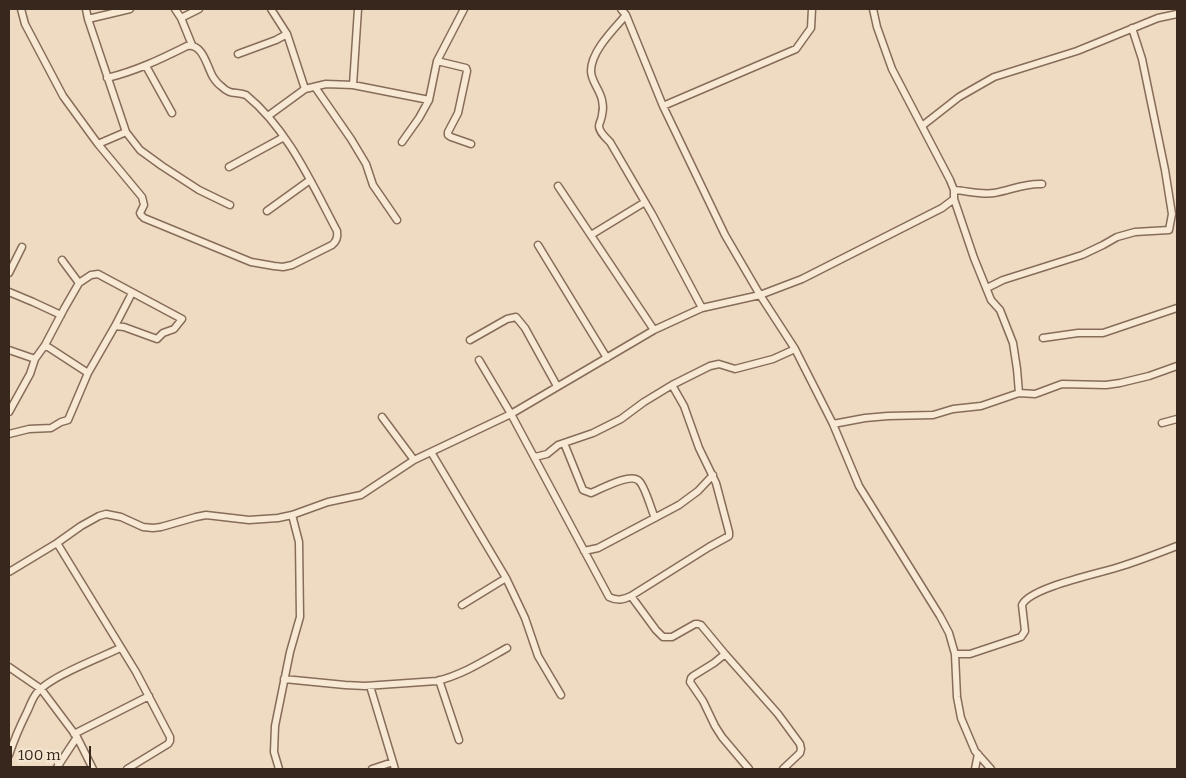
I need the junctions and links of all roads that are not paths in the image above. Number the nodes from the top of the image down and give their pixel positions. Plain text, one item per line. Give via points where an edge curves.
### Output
1 (21, 9) edge
2 (86, 9) edge
3 (130, 9) edge
4 (175, 9) edge
5 (199, 9) edge
6 (271, 9) edge
7 (358, 9) edge
8 (464, 9) edge
9 (621, 9) edge
10 (812, 9) edge
11 (873, 9) edge
12 (1177, 14) edge
13 (626, 15) junction
14 (181, 18) junction
15 (88, 19) junction
16 (1132, 28) junction
17 (287, 34) junction
18 (192, 45) junction
19 (238, 54) dead end
20 (437, 61) junction
21 (146, 66) junction
22 (107, 78) junction
23 (353, 85) junction
24 (315, 87) junction
25 (305, 89) junction
26 (429, 100) junction
27 (663, 106) junction
28 (172, 113) dead end
29 (268, 116) junction
30 (922, 126) junction
31 (126, 132) junction
32 (284, 137) junction
33 (402, 142) dead end
34 (98, 144) junction
35 (471, 144) dead end
36 (229, 167) dead end
37 (310, 180) junction
38 (1042, 184) dead end
39 (558, 186) dead end
40 (954, 190) junction
41 (954, 199) junction
42 (645, 202) junction
43 (230, 205) dead end
44 (267, 211) dead end
45 (397, 220) dead end
46 (591, 235) junction
47 (538, 246) dead end
48 (22, 247) dead end
49 (62, 260) dead end
50 (9, 273) edge
51 (79, 283) junction
52 (986, 288) junction
53 (9, 292) edge
54 (132, 293) junction
55 (760, 295) junction
56 (702, 308) junction
57 (1177, 308) edge
58 (61, 315) junction
59 (115, 326) junction
60 (654, 330) junction
61 (1043, 338) dead end
62 (470, 340) dead end
63 (45, 345) junction
64 (795, 349) junction
65 (9, 350) edge
66 (607, 358) junction
67 (35, 359) junction
68 (478, 360) dead end
69 (1177, 366) edge
70 (88, 373) junction
71 (672, 385) junction
72 (557, 386) junction
73 (1019, 393) junction
74 (9, 412) edge
75 (511, 414) junction
76 (382, 417) dead end
77 (1177, 419) edge
78 (1162, 422) dead end
79 (833, 424) junction
80 (9, 434) edge
81 (564, 443) junction
82 (431, 452) junction
83 (535, 457) junction
84 (414, 460) junction
85 (713, 476) junction
86 (292, 515) junction
87 (655, 518) junction
88 (57, 543) junction
89 (1177, 546) edge
90 (584, 551) junction
91 (9, 571) edge
92 (506, 578) junction
93 (632, 596) junction
94 (462, 605) dead end
95 (120, 648) junction
96 (507, 648) dead end
97 (725, 654) junction
98 (955, 654) junction
99 (9, 667) edge
100 (284, 679) junction
101 (439, 680) junction
102 (370, 686) junction
103 (41, 689) junction
104 (149, 696) junction
105 (561, 696) dead end
106 (75, 735) junction
107 (459, 740) dead end
108 (9, 754) edge
109 (978, 754) junction
110 (394, 766) edge
111 (56, 769) edge
112 (93, 769) edge
113 (127, 769) edge
114 (279, 769) edge
115 (372, 769) edge
116 (749, 769) edge
117 (783, 769) edge
118 (975, 769) edge
119 (991, 769) edge

1 - 34 street via 25,24 63,96
2 - 15 street
3 - 15 street
4 - 14 street
5 - 14 street
6 - 17 street
7 - 23 street
8 - 20 street
9 - 13 street
10 - 27 street via 811,28 796,49
11 - 30 street via 890,62
12 - 16 street
13 - 27 street
13 - 42 street via 598,50 591,70 602,98 601,133 610,142
14 - 18 street
15 - 22 street
16 - 30 street via 1077,51 994,77 959,96
16 - 52 street via 1142,59 1165,170 1172,214 1169,230 1135,232 1117,237 1082,255
17 - 19 street
17 - 25 street
18 - 21 street
18 - 29 street via 200,51 214,79 222,87 230,93 246,95
20 - 26 street
20 - 35 street via 466,68 458,113 448,135
21 - 22 street
21 - 28 street
22 - 31 street
23 - 24 street
23 - 26 street
24 - 25 street
24 - 45 street via 351,139 366,164 373,186
25 - 29 street
26 - 33 street
27 - 55 street via 725,235
29 - 32 street
30 - 40 street
31 - 34 street
31 - 43 street via 140,150 199,190
32 - 36 street
32 - 37 street
34 - 37 street via 142,197 144,204 140,213 144,218 251,262 274,266 292,265 336,241 337,231
37 - 44 street
38 - 40 street via 1031,183 980,194
39 - 46 street
40 - 41 street
41 - 52 street
41 - 55 street via 925,218 802,279
42 - 46 street
42 - 56 street
46 - 60 street
47 - 66 street
48 - 50 street
49 - 51 street
51 - 54 street via 98,274
51 - 58 street
52 - 73 street via 1000,310 1013,343
53 - 58 street
54 - 59 street
54 - 59 street via 182,319 174,329 156,339
55 - 56 street
55 - 64 street
56 - 60 street
57 - 61 street via 1103,333
58 - 63 street
59 - 70 street
60 - 66 street
62 - 72 street via 516,317
63 - 67 street
63 - 70 street
64 - 71 street via 773,359 735,369 719,364 710,366
64 - 79 street
65 - 67 street
66 - 72 street
67 - 74 street
68 - 75 street
69 - 73 street via 1120,383 1062,384 1035,394
70 - 80 street via 68,420 51,428
71 - 81 street via 621,419
71 - 85 street
72 - 75 street
73 - 79 street via 981,406 933,415 865,418
75 - 82 street
75 - 83 street
76 - 84 street
77 - 78 street
79 - 98 street via 859,486 940,616
81 - 83 street via 547,454
81 - 87 street via 583,490 591,493 618,481 635,478 640,482
82 - 84 street
82 - 92 street
83 - 90 street
84 - 86 street via 361,495
85 - 87 street via 679,505
85 - 93 street via 728,536
86 - 88 street via 249,520 206,515 153,528 106,514
86 - 100 street via 299,542 300,617
87 - 90 street via 598,548
88 - 91 street
88 - 95 street
89 - 98 street via 1049,588 1023,602 1025,631 1021,637 970,654
90 - 93 street via 609,596 620,600
92 - 94 street
92 - 105 street via 538,656
93 - 97 street via 664,637 672,637 698,624
95 - 103 street
95 - 104 street
96 - 101 street via 468,670
97 - 116 street via 690,682 722,737
97 - 117 street via 800,744 800,753
98 - 109 street via 961,718
99 - 103 street
100 - 102 street
100 - 114 street via 275,726 274,752
101 - 102 street
101 - 107 street
102 - 110 street
103 - 106 street
103 - 108 street via 35,695
104 - 106 street
104 - 113 street via 170,741
106 - 111 street
106 - 112 street
109 - 118 street
109 - 119 street
110 - 115 street

